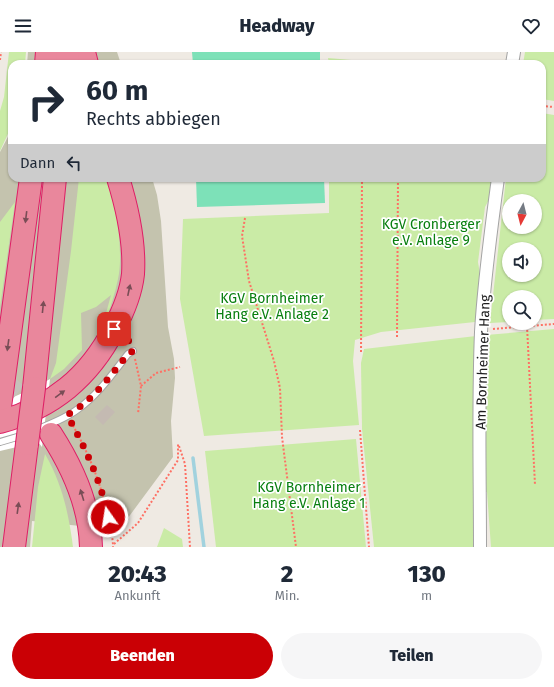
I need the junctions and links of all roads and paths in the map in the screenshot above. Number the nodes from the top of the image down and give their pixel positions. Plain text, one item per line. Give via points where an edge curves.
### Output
1 (1, 52) edge
2 (0, 60) edge
3 (30, 182) edge
4 (55, 182) edge
5 (119, 182) edge
6 (362, 182) edge
7 (398, 182) edge
8 (497, 182) edge
9 (244, 218) dead end
10 (554, 324) edge
11 (542, 325) edge
12 (502, 328) edge
13 (481, 330) junction
14 (527, 330) edge
15 (397, 337) dead end
16 (133, 351) joint
17 (361, 352) dead end
18 (180, 367) dead end
19 (141, 386) junction
20 (0, 403) edge
21 (0, 407) edge
22 (138, 414) dead end
23 (67, 415) junction
24 (0, 422) edge
25 (360, 430) dead end
26 (51, 434) tunnel mouth
27 (0, 442) edge
28 (535, 485) dead end
29 (113, 546) edge
30 (14, 547) edge
31 (91, 547) edge
32 (190, 547) edge
33 (296, 547) edge
34 (369, 547) edge
35 (480, 547) edge

1 - 2 path
3 -> 20 highway
30 -> 4 highway, bridge via 34,388
24 -> 5 highway via 43,405 69,387 101,352 120,318 133,275 133,250
6 - 17 path
7 - 15 path
8 - 13 street, Am Bornheimer Hang
9 - 33 path via 242,236 249,281 280,388 282,437
10 - 11 path
12 - 13 path
13 - 35 street, Am Bornheimer Hang
14 - 28 path
16 - 19 path
16 - 23 lane via 78,410
18 - 19 path via 156,373
19 - 22 path
20 - 21 highway
23 - 27 lane via 23,435
23 - 29 path via 95,472 106,504
25 - 34 path
31 -> 26 highway via 89,523 79,485
29 - 32 path via 138,523 178,460 178,444 185,464

